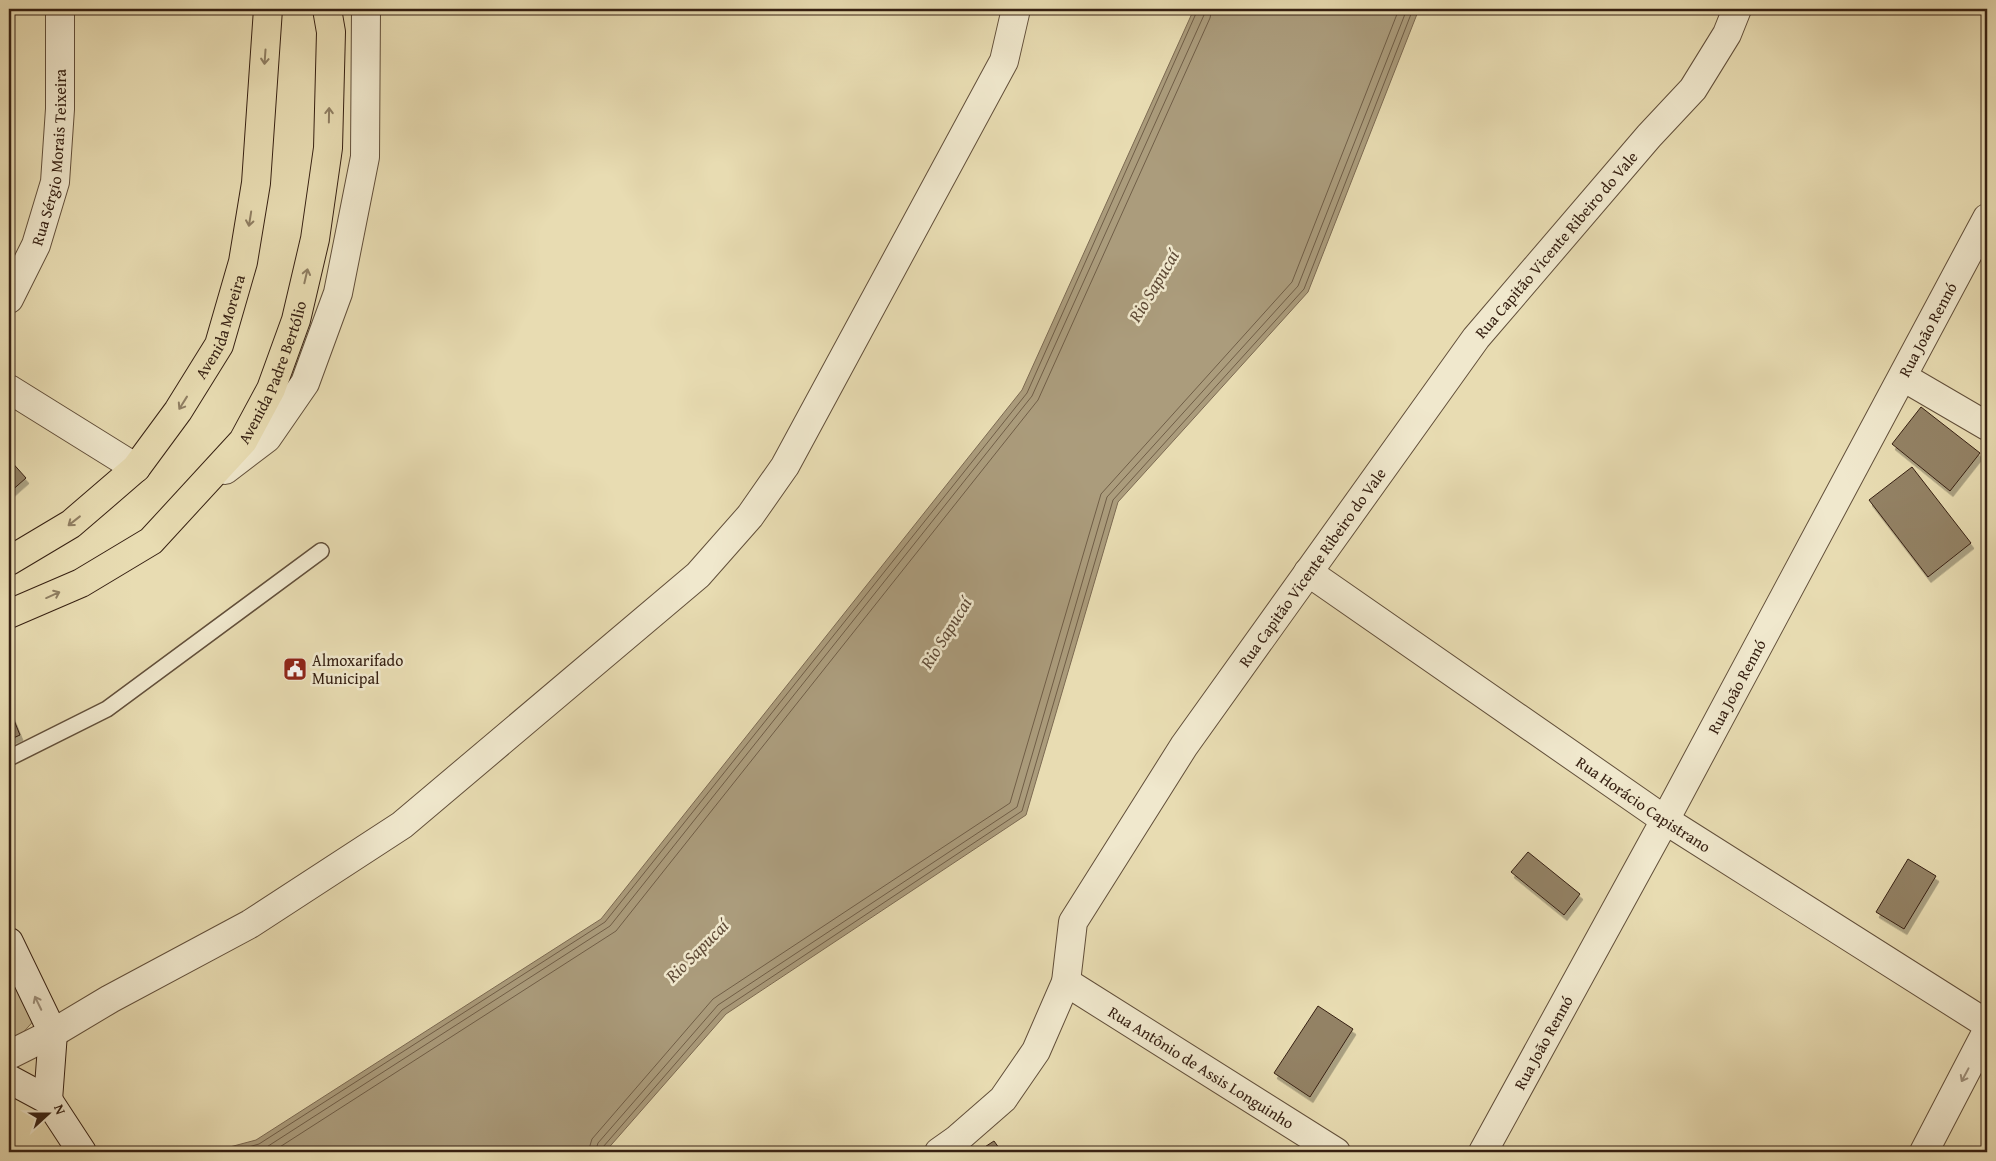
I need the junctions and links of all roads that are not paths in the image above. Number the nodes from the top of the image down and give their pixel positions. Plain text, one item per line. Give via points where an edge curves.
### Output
1 (60, 9) edge
2 (268, 9) edge
3 (327, 9) edge
4 (366, 9) edge
5 (1016, 9) edge
6 (1737, 9) edge
7 (1987, 218) edge
8 (9, 299) edge
9 (1904, 377) junction
10 (9, 390) edge
11 (1987, 426) edge
12 (136, 468) junction
13 (196, 492) junction
14 (321, 551) dead end
15 (9, 561) edge
16 (1308, 572) junction
17 (9, 614) edge
18 (9, 758) edge
19 (1665, 820) junction
20 (9, 942) edge
21 (1066, 982) junction
22 (1987, 1024) edge
23 (1987, 1031) edge
24 (53, 1033) junction
25 (9, 1055) edge
26 (9, 1079) edge
27 (48, 1100) junction
28 (79, 1147) edge
29 (939, 1152) edge
30 (1336, 1152) edge
31 (1483, 1152) edge
32 (1924, 1152) edge

1 - 8 street, Rua Sérgio Morais Teixeira via 60,109 55,182 36,245
2 -> 12 highway, Avenida Moreira via 256,183 243,262 219,345 178,411
13 -> 3 highway, Avenida Padre Bertólio via 243,441 271,389 296,320 315,239 328,148 331,32
4 - 13 street via 365,157 338,293 305,383 267,438
5 - 24 street via 1004,61 785,466 750,516 698,575 402,825 250,924
6 - 16 street, Rua Capitão Vicente Ribeiro do Vale via 1727,34 1693,89 1648,136 1476,338
7 - 9 street, Rua João Rennó
9 - 11 street
9 - 19 street, Rua João Rennó
10 - 12 street
12 -> 15 highway, Avenida Moreira via 71,524
17 -> 13 highway, Avenida Padre Bertólio via 81,583 150,541
14 - 18 lane via 107,709
16 - 19 street, Rua Horácio Capistrano
16 - 21 street, Rua Capitão Vicente Ribeiro do Vale via 1184,746 1073,922
19 - 22 street, Rua Horácio Capistrano
19 - 31 street, Rua João Rennó
24 -> 20 street
21 - 29 street, Rua Capitão Vicente Ribeiro do Vale via 1036,1051 1003,1099
21 - 30 street, Rua Antônio de Assis Longuinho
23 -> 32 street
24 - 25 street
24 - 27 street
26 - 27 street
27 - 28 street

